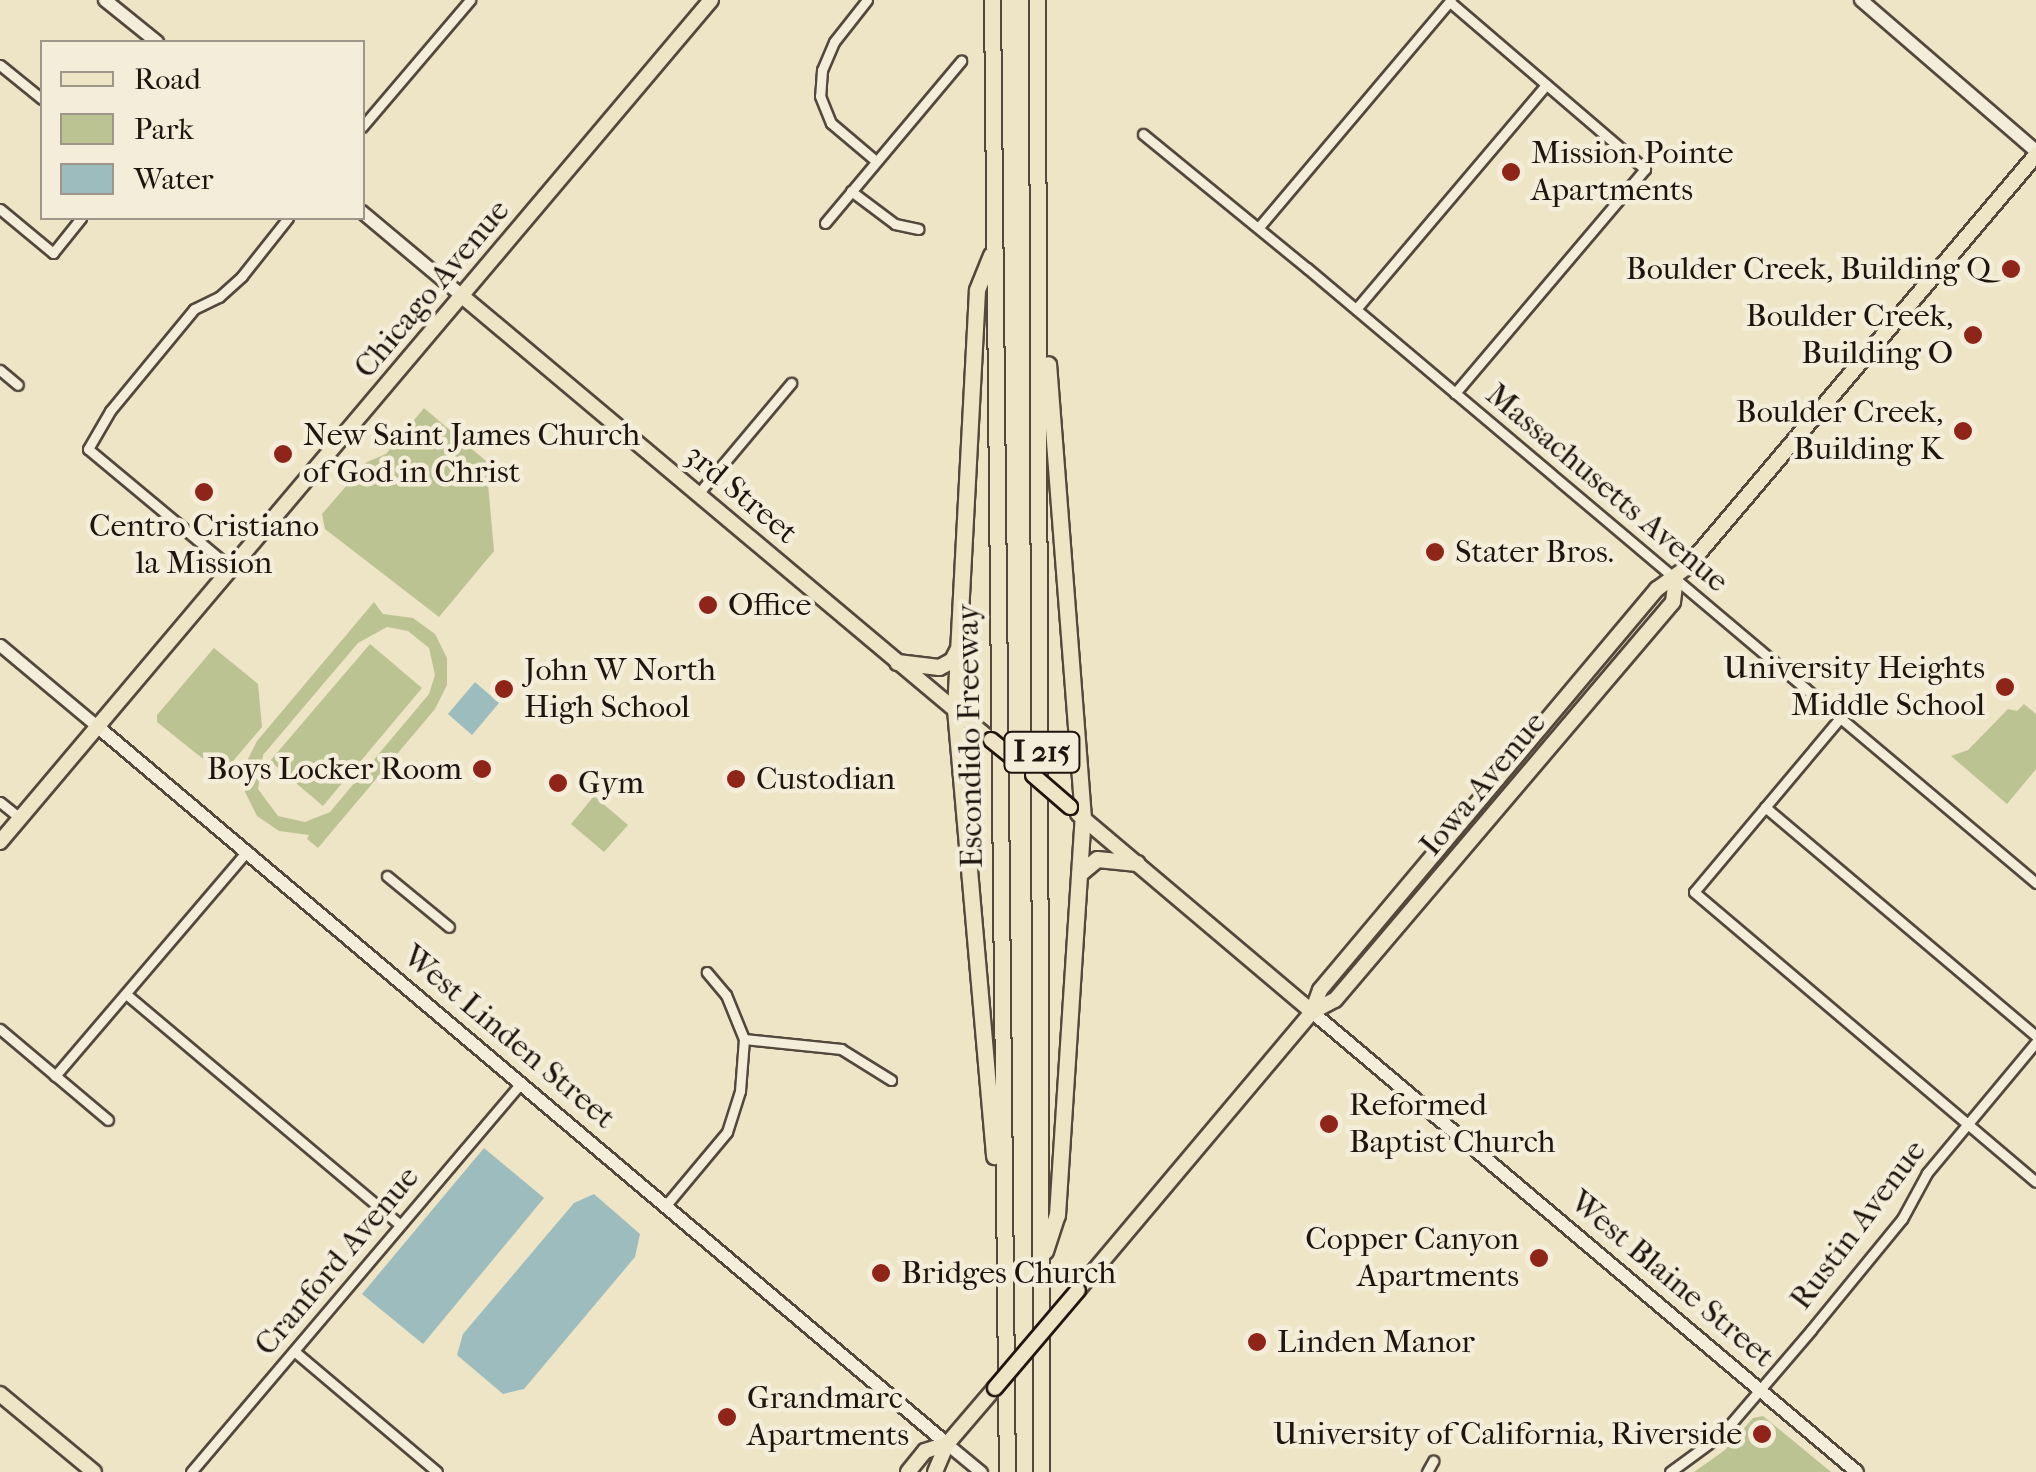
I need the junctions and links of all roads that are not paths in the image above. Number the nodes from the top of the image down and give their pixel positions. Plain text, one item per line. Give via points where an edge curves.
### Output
1 (106, 0) edge
2 (470, 0) edge
3 (710, 0) edge
4 (866, 0) edge
5 (992, 0) edge
6 (1036, 0) edge
7 (1860, 0) edge
8 (1450, 1) edge
9 (155, 40) edge
10 (961, 60) dead end
11 (0, 65) edge
12 (1546, 85) junction
13 (40, 98) edge
14 (365, 123) edge
15 (1143, 134) dead end
16 (2036, 153) edge
17 (876, 161) junction
18 (852, 191) junction
19 (0, 208) edge
20 (365, 215) edge
21 (79, 220) edge
22 (286, 220) edge
23 (824, 224) dead end
24 (1259, 227) junction
25 (918, 229) dead end
26 (1038, 240) junction
27 (995, 246) junction
28 (462, 296) junction
29 (1356, 309) junction
30 (0, 370) edge
31 (791, 383) dead end
32 (18, 385) dead end
33 (1455, 393) junction
34 (698, 494) junction
35 (231, 568) junction
36 (1676, 579) junction
37 (0, 645) edge
38 (957, 650) junction
39 (896, 662) junction
40 (960, 714) junction
41 (1840, 718) junction
42 (98, 727) junction
43 (0, 802) edge
44 (1765, 807) junction
45 (20, 818) junction
46 (1084, 818) junction
47 (0, 842) edge
48 (247, 852) junction
49 (1136, 864) junction
50 (1079, 874) junction
51 (387, 876) dead end
52 (2036, 884) edge
53 (449, 927) dead end
54 (707, 972) dead end
55 (126, 994) junction
56 (1312, 1012) junction
57 (0, 1029) edge
58 (744, 1039) junction
59 (2036, 1039) edge
60 (55, 1076) junction
61 (891, 1080) dead end
62 (521, 1083) junction
63 (108, 1120) dead end
64 (1967, 1123) junction
65 (2036, 1182) edge
66 (666, 1206) junction
67 (400, 1225) junction
68 (1004, 1260) junction
69 (1041, 1264) junction
70 (294, 1351) junction
71 (1759, 1389) junction
72 (0, 1394) edge
73 (947, 1444) junction
74 (1432, 1460) dead end
75 (94, 1472) edge
76 (192, 1472) edge
77 (436, 1472) edge
78 (908, 1472) edge
79 (936, 1472) edge
80 (980, 1472) edge
81 (1007, 1472) edge
82 (1041, 1472) edge
83 (1428, 1472) edge
84 (1670, 1472) edge
85 (1857, 1472) edge

1 - 9 main road
2 - 14 street
3 - 28 main road, Chicago Avenue
4 - 17 street via 834,42 820,96 830,123
5 - 27 highway, Escondido Freeway / I 215
6 - 26 highway, I 215
7 - 16 main road
8 - 12 street
8 - 24 street
10 - 17 street
11 - 13 street
12 - 29 street
12 - 33 street via 1645,169
15 - 24 street, Massachusetts Avenue
16 - 36 main road, Iowa Avenue
17 - 18 street
18 - 23 street
18 - 25 street via 895,224
19 - 21 street via 53,253
20 - 28 main road, 3rd Street
22 - 35 street via 242,276 194,309 110,411 88,449
24 - 29 street, Massachusetts Avenue
26 - 46 highway
26 - 69 highway, I 215
27 - 38 highway via 977,290
27 - 68 highway, Escondido Freeway / I 215
28 - 34 main road, 3rd Street
28 - 35 main road, Chicago Avenue
29 - 33 street, Massachusetts Avenue
30 - 32 street
31 - 34 street
33 - 36 street, Massachusetts Avenue
34 - 39 main road, 3rd Street
35 - 42 main road, Chicago Avenue
36 - 41 street, Massachusetts Avenue
36 - 56 main road, Iowa Avenue via 1657,589 1320,990
37 - 42 street, West Linden Street
38 - 39 highway via 939,667
38 - 40 highway
39 - 40 main road, 3rd Street
40 - 46 main road, 3rd Street, bridge
40 - 68 highway
41 - 44 street
41 - 52 street, Massachusetts Avenue
42 - 45 main road, Chicago Avenue
42 - 48 main road, West Linden Street
43 - 45 street
44 - 59 street
44 - 64 street via 1694,892
45 - 47 main road, Chicago Avenue
46 - 49 main road, West Blaine Street
46 - 50 highway
48 - 55 street
48 - 62 main road, West Linden Street
49 - 50 highway via 1097,859
49 - 56 main road, West Blaine Street
50 - 69 highway via 1057,1215
51 - 53 street
54 - 58 street via 726,995
55 - 60 street
55 - 67 street
56 - 71 main road, West Blaine Street
56 - 73 main road, Iowa Avenue, bridge
57 - 60 street
58 - 61 street via 840,1049
58 - 66 street via 732,1123
59 - 64 street, Rustin Avenue
60 - 63 street
62 - 66 main road, West Linden Street
62 - 67 street, Cranford Avenue
64 - 65 street
64 - 71 street, Rustin Avenue via 1927,1172 1902,1218
66 - 73 main road, West Linden Street
67 - 70 street, Cranford Avenue
68 - 81 highway, Escondido Freeway / I 215
69 - 82 highway, I 215
70 - 76 street, Cranford Avenue
70 - 77 street
71 - 84 street, Rustin Avenue via 1711,1444
71 - 85 main road, West Blaine Street
72 - 75 main road
73 - 78 main road, Iowa Avenue via 925,1451
73 - 79 main road, Iowa Avenue
73 - 80 street, West Linden Street
74 - 83 street

